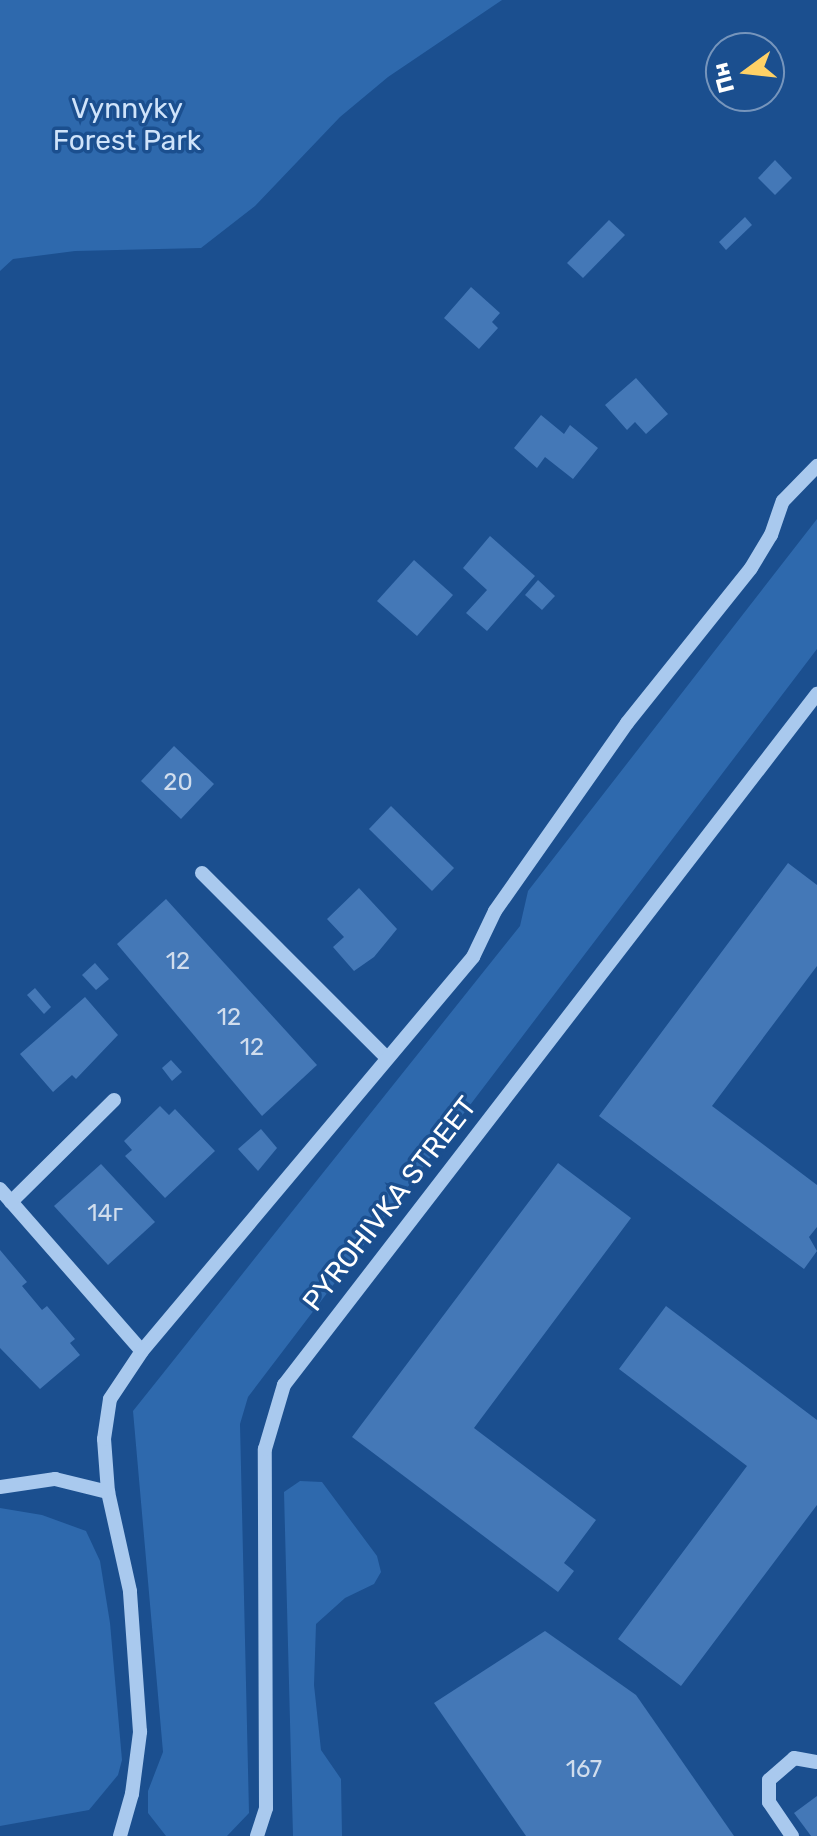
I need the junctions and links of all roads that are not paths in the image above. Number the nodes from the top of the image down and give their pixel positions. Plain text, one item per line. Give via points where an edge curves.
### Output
1 (817, 466) edge
2 (817, 694) edge
3 (202, 873) dead end
4 (386, 1057) junction
5 (114, 1100) dead end
6 (0, 1189) edge
7 (11, 1202) junction
8 (142, 1351) junction
9 (0, 1487) edge
10 (108, 1492) junction
11 (817, 1762) edge
12 (120, 1836) edge
13 (257, 1836) edge
14 (792, 1836) edge

1 - 4 street via 783,501 751,568 627,723 495,911 473,957
2 - 13 street, PYROHIVKA STREET via 284,1385 265,1449 266,1808
3 - 4 street
4 - 8 street
5 - 7 street
6 - 7 street
7 - 8 street
8 - 10 street via 110,1399 104,1439
9 - 10 street via 55,1479
10 - 12 street via 130,1591 140,1732
11 - 14 street via 794,1758 769,1780 769,1802

